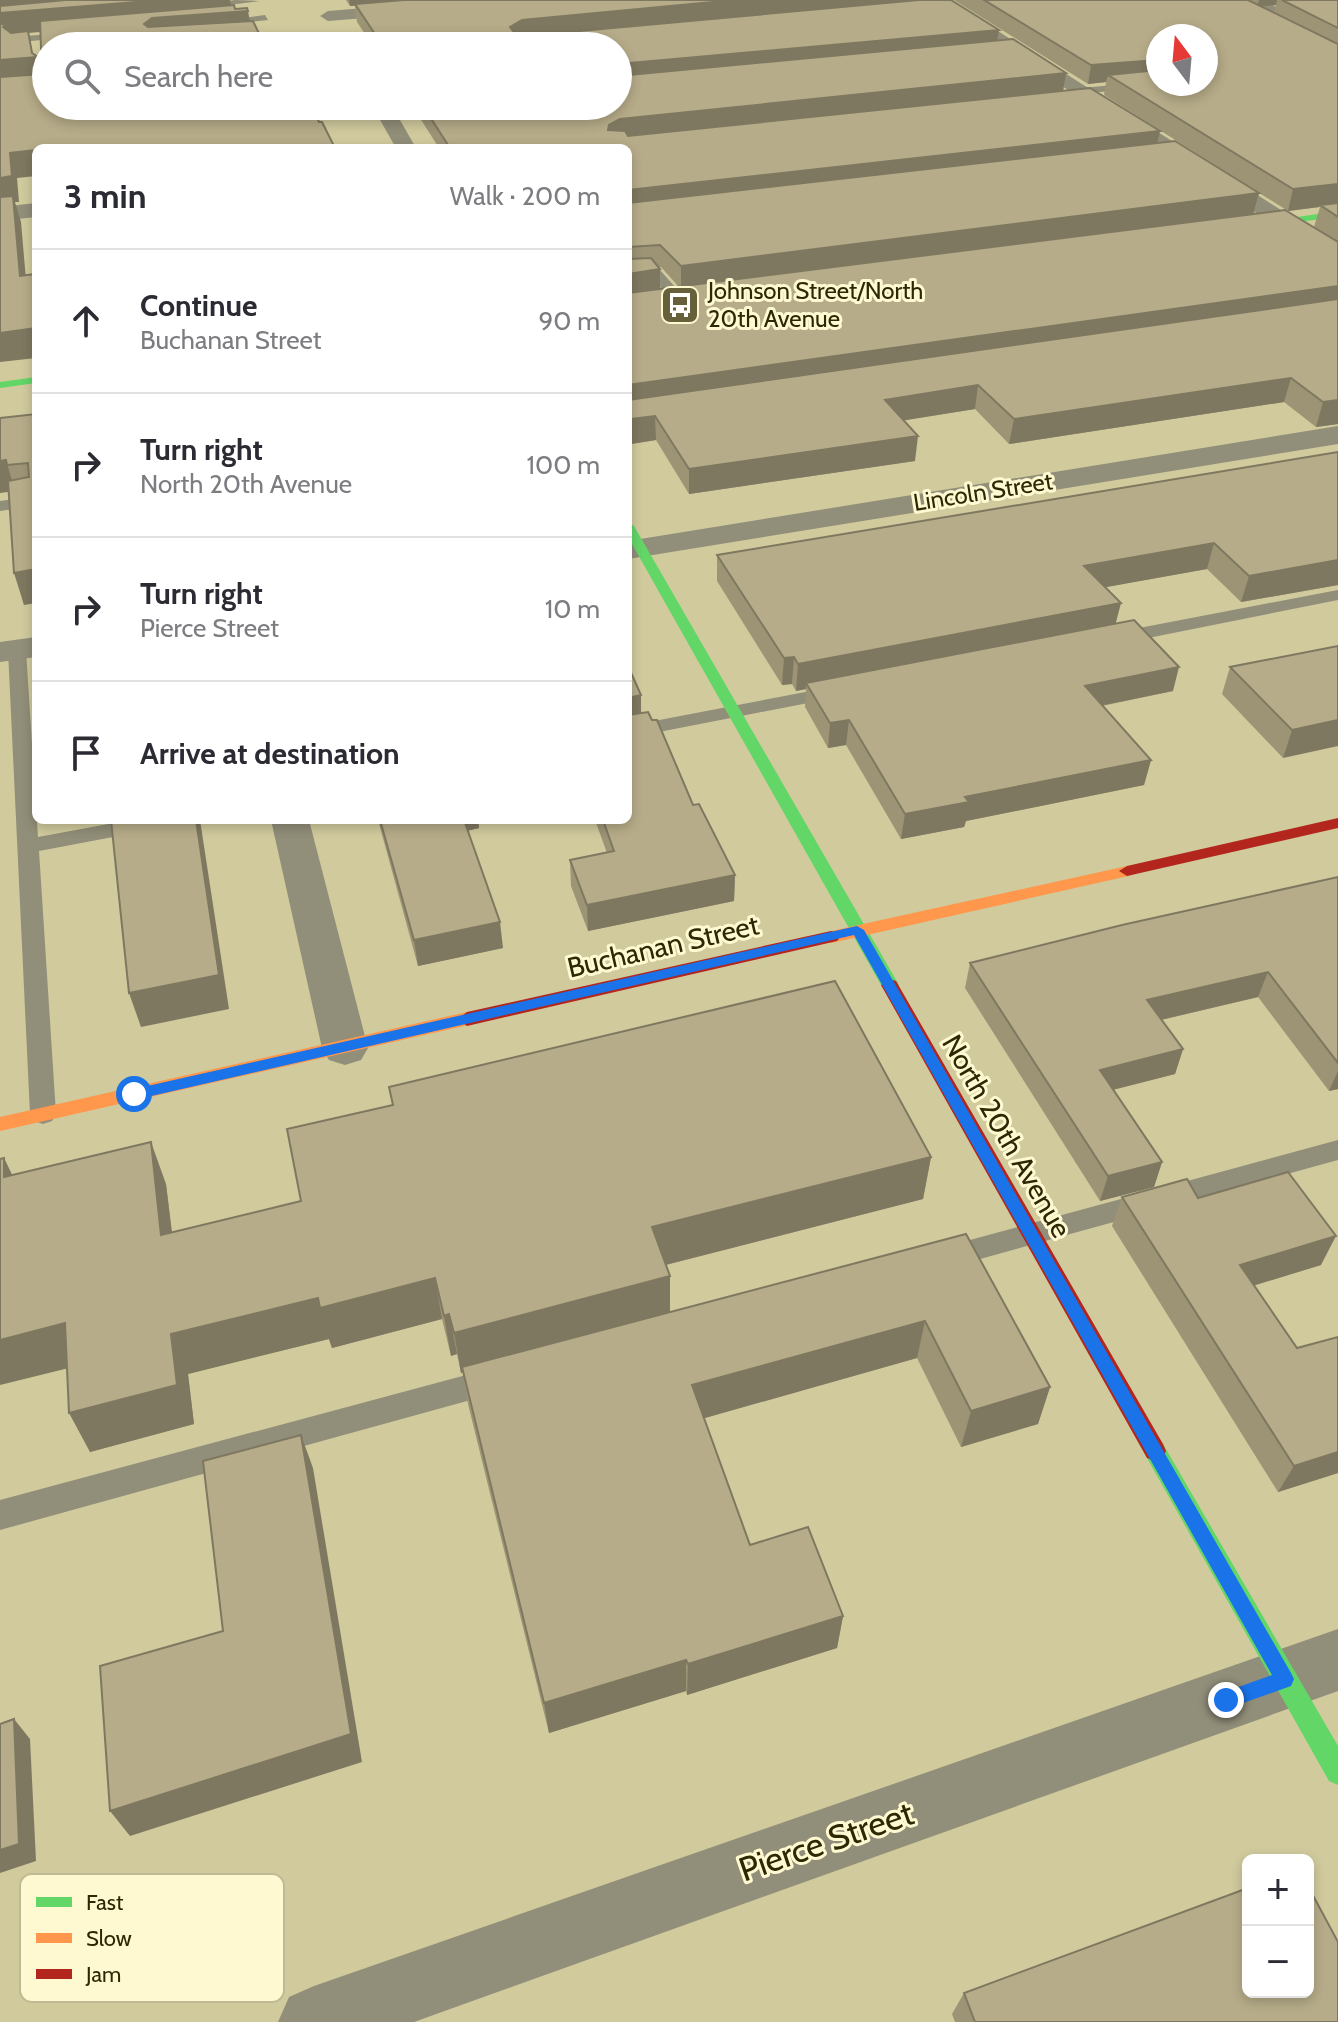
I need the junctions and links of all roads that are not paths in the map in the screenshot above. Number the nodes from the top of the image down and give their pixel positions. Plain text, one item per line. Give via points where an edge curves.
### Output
1 (318, 0) edge
2 (524, 0) edge
3 (943, 3) edge
4 (1244, 6) edge
5 (1293, 8) edge
6 (917, 10) edge
7 (1269, 10) junction
8 (182, 12) edge
9 (328, 16) junction
10 (265, 20) edge
11 (204, 28) edge
12 (0, 31) edge
13 (32, 32) edge
14 (236, 32) edge
15 (338, 32) edge
16 (32, 38) edge
17 (0, 41) edge
18 (1338, 44) edge
19 (32, 47) edge
20 (0, 50) edge
21 (1338, 59) edge
22 (1146, 85) edge
23 (1085, 94) junction
24 (1058, 101) edge
25 (389, 120) edge
26 (404, 144) edge
27 (32, 210) edge
28 (0, 214) edge
29 (1338, 214) edge
30 (1283, 221) junction
31 (1223, 229) edge
32 (1338, 256) edge
33 (632, 276) edge
34 (686, 298) joint
35 (653, 302) edge
36 (32, 381) edge
37 (0, 385) edge
38 (1338, 435) edge
39 (32, 502) edge
40 (0, 506) edge
41 (632, 542) edge
42 (1338, 595) edge
43 (1090, 643) edge
44 (18, 650) edge
45 (857, 688) edge
46 (733, 712) junction
47 (632, 731) edge
48 (1338, 823) edge
49 (145, 824) edge
50 (291, 824) edge
51 (28, 846) junction
52 (857, 930) junction
53 (345, 1048) junction
54 (43, 1114) junction
55 (0, 1124) edge
56 (1338, 1150) edge
57 (1031, 1234) junction
58 (923, 1264) edge
59 (523, 1373) edge
60 (0, 1515) edge
61 (1311, 1670) edge
62 (1338, 1772) edge
63 (314, 2022) edge

1 - 9 street
2 - 9 street
3 - 6 street
3 - 23 street via 1009,52
4 - 7 street
4 - 21 street
5 - 7 lane
7 - 18 street
8 - 10 lane
9 - 15 street
10 - 11 lane
10 - 14 lane
12 - 13 lane
16 - 17 lane
19 - 20 lane
22 - 23 lane
23 - 24 street
23 - 30 street via 1172,156
25 - 26 street
27 - 28 street
29 - 30 street
30 - 31 street
30 - 32 street
33 - 34 lane via 655,273
34 - 35 street
36 - 37 street
38 - 41 street, Lincoln Street
39 - 40 lane
41 - 46 street, North 20th Avenue
42 - 43 lane
44 - 51 lane
45 - 46 lane
46 - 47 lane
46 - 52 street, North 20th Avenue
48 - 52 street, Buchanan Street
49 - 51 lane
50 - 53 street
51 - 54 lane
52 - 53 street, Buchanan Street
52 - 57 street, North 20th Avenue
53 - 54 street, Buchanan Street
54 - 55 street, Buchanan Street
56 - 57 lane
57 - 58 lane
57 - 61 street, North 20th Avenue
59 - 60 lane
61 - 62 street, North 20th Avenue
61 - 63 street, Pierce Street

